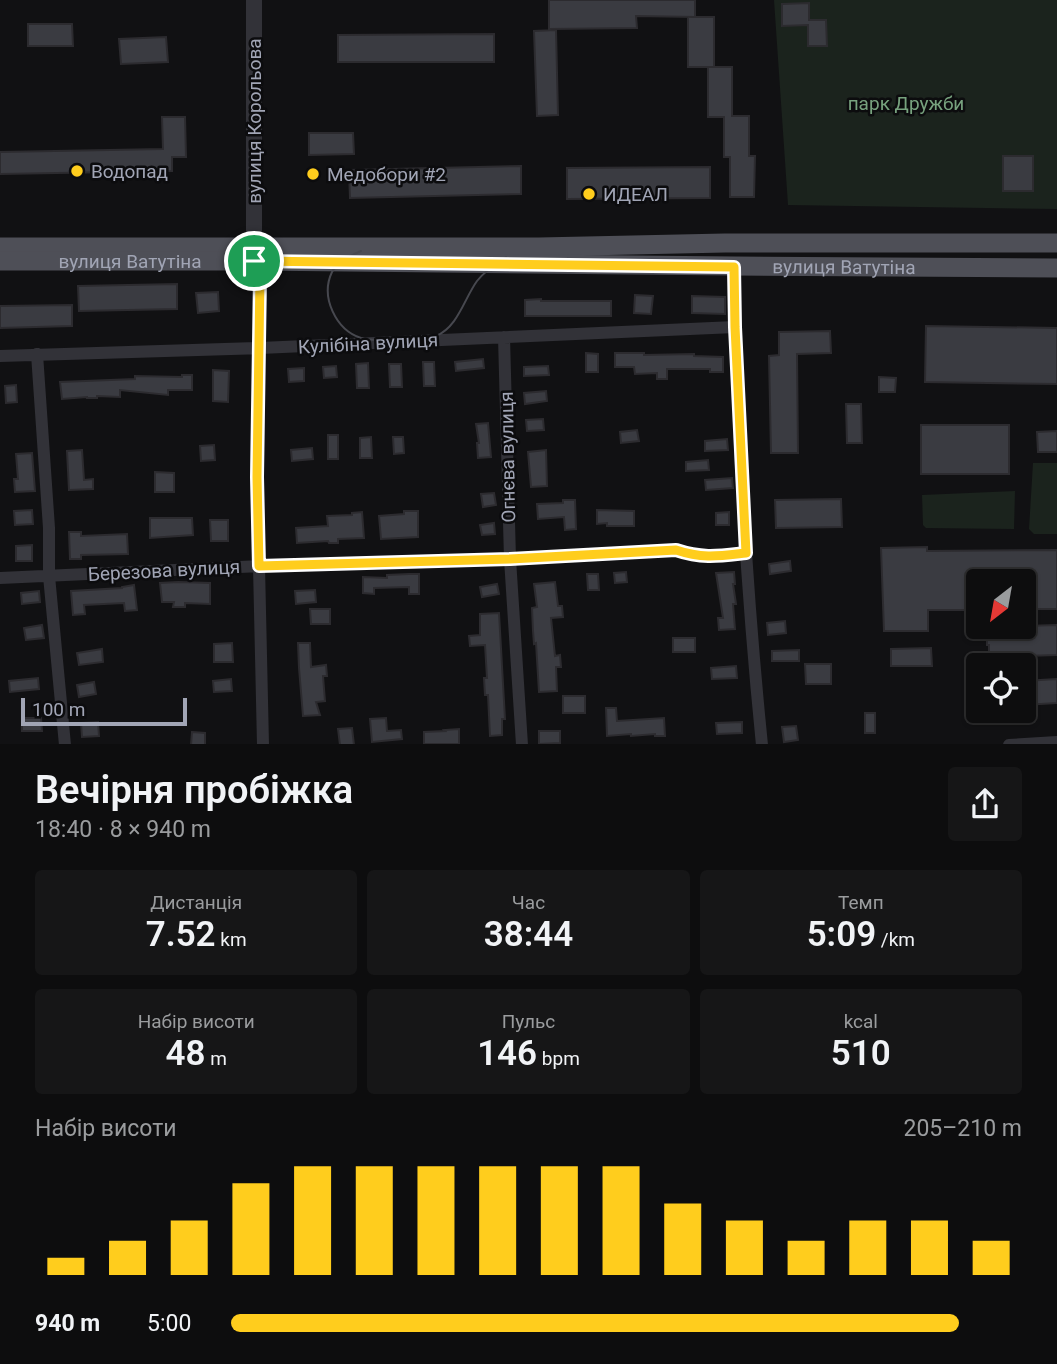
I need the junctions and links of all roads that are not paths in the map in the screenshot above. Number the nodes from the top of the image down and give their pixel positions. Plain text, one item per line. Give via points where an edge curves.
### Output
1 (254, 0) edge
2 (1057, 243) edge
3 (0, 247) edge
4 (254, 253) junction
5 (0, 261) edge
6 (734, 267) junction
7 (1057, 268) edge
8 (735, 327) junction
9 (505, 337) junction
10 (260, 348) junction
11 (37, 354) junction
12 (0, 356) edge
13 (746, 553) junction
14 (510, 559) junction
15 (259, 566) junction
16 (49, 576) junction
17 (0, 578) edge
18 (1057, 742) edge
19 (65, 744) edge
20 (263, 744) edge
21 (522, 744) edge
22 (762, 744) edge
23 (1009, 744) edge

1 - 4 street, вулиця Корольова
2 - 4 main road, вулиця Ватутіна via 725,243
3 - 4 main road, вулиця Ватутіна
4 - 5 main road, вулиця Ватутіна
4 - 6 main road, вулиця Ватутіна
4 - 10 street, вулиця Корольова via 260,276
6 - 7 main road, вулиця Ватутіна
6 - 8 street
8 - 9 street, Кулібіна вулиця
8 - 13 street
9 - 10 street, Кулібіна вулиця
9 - 14 street, Огнєва вулиця
10 - 11 street, Кулібіна вулиця
10 - 15 street, вулиця Корольова
11 - 12 street, Кулібіна вулиця
11 - 16 street
13 - 14 street, Березова вулиця via 695,556 676,550
13 - 22 street
14 - 15 street, Березова вулиця
14 - 21 street, Огнєва вулиця
15 - 16 street, Березова вулиця
15 - 20 street, вулиця Корольова
16 - 17 street, Березова вулиця
16 - 19 street
18 - 23 street

